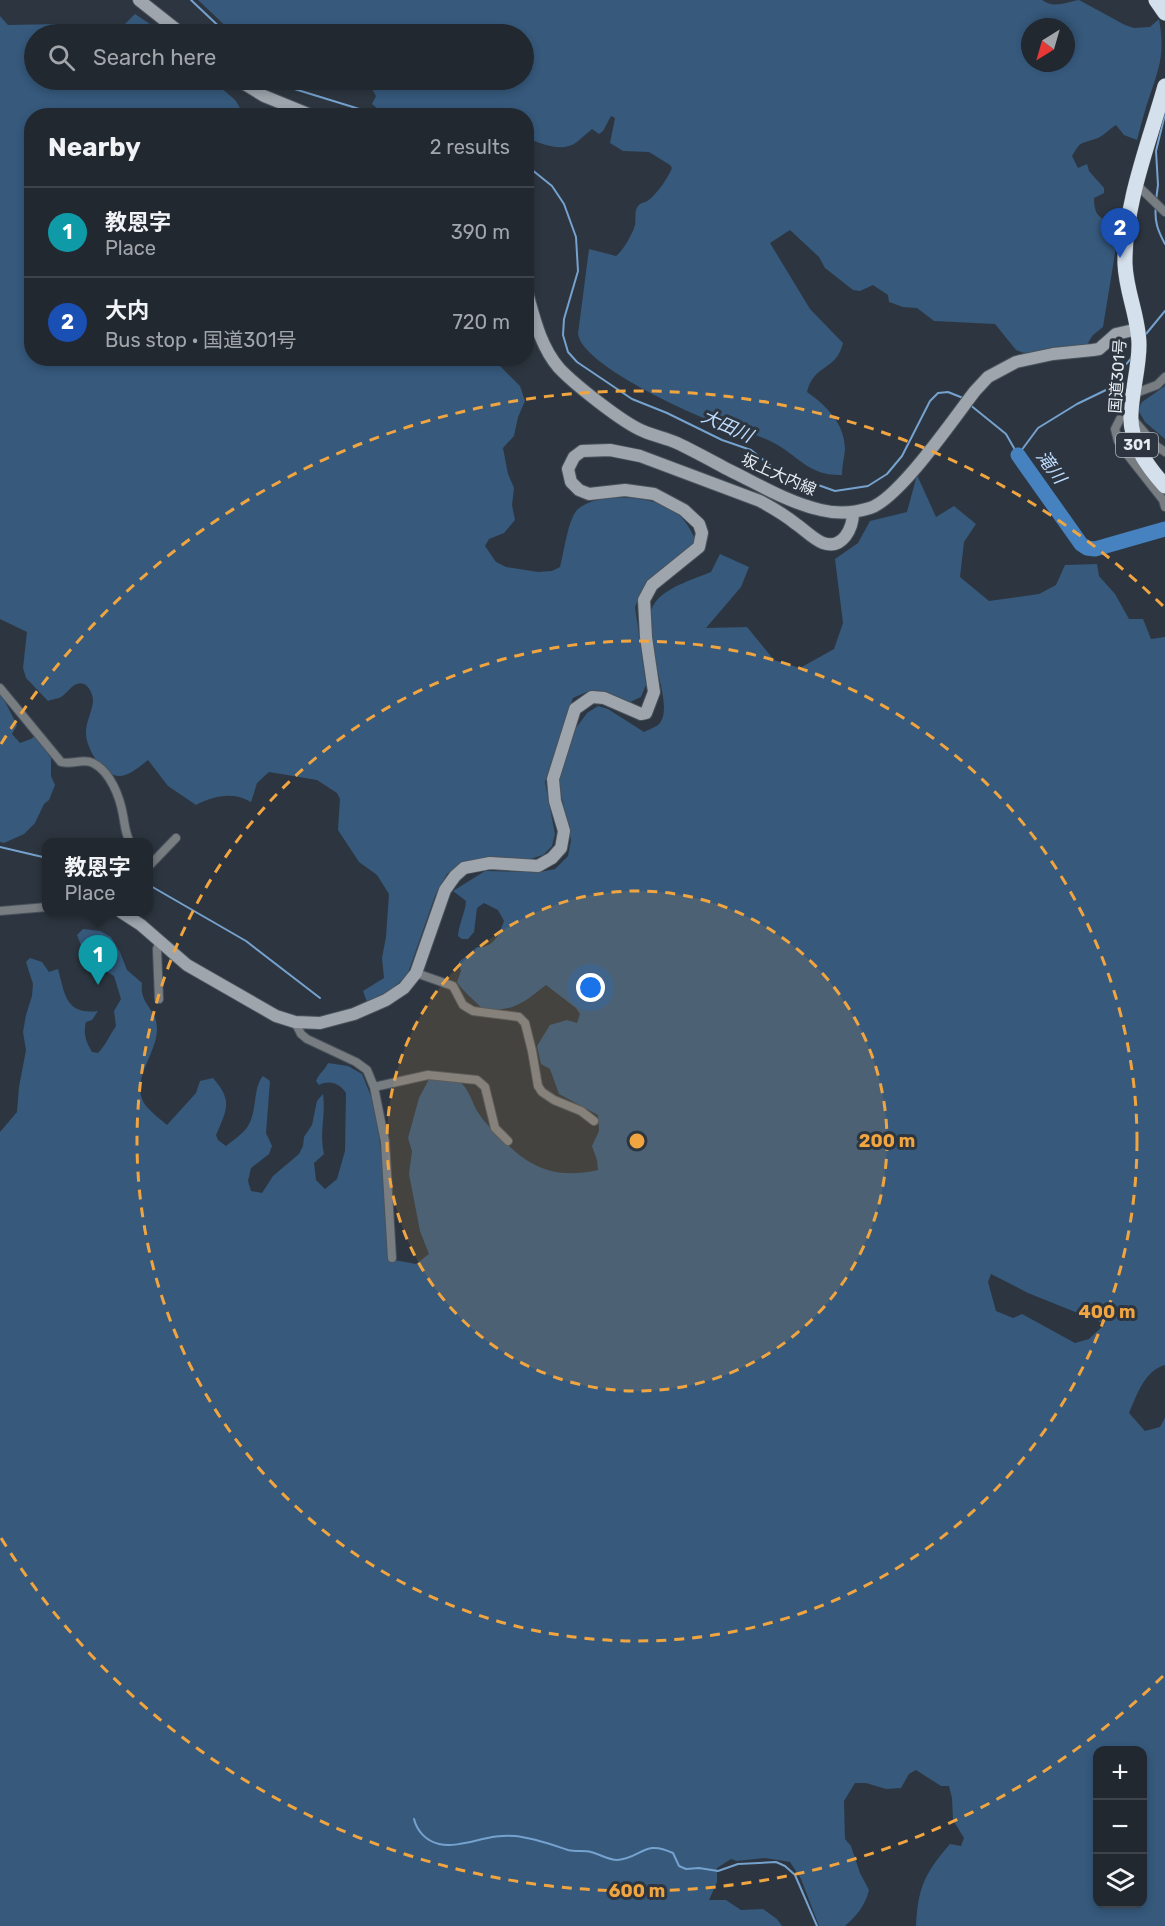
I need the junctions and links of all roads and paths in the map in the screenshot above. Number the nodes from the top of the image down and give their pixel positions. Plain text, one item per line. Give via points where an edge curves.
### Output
1 (139, 0) edge
2 (1156, 0) edge
3 (1165, 13) edge
4 (170, 24) edge
5 (1165, 86) edge
6 (254, 90) edge
7 (293, 108) edge
8 (1137, 185) junction
9 (1164, 211) edge
10 (534, 317) edge
11 (1138, 335) junction
12 (1165, 378) edge
13 (1133, 394) junction
14 (1125, 418) junction
15 (1165, 452) edge
16 (1165, 486) edge
17 (1165, 507) edge
18 (853, 512) junction
19 (0, 687) edge
20 (128, 838) edge
21 (176, 838) dead end
22 (153, 862) edge
23 (42, 907) edge
24 (0, 911) edge
25 (130, 916) edge
26 (160, 941) junction
27 (416, 973) junction
28 (159, 999) dead end
29 (295, 1022) junction
30 (374, 1087) junction
31 (594, 1121) dead end
32 (508, 1142) dead end
33 (392, 1258) dead end

1 - 4 street
2 - 3 highway
5 - 8 highway, 国道301号 / 301
6 - 7 street
8 - 9 street
8 - 11 highway, 国道301号 / 301 via 1125,264
10 - 18 street, 坂上大内線 via 549,356 573,381 628,423 810,508
11 - 13 highway, 国道301号 / 301
11 - 18 street, 坂上大内線 via 1116,334 1099,348 1016,362 988,377 895,492 872,507
12 - 13 street
13 - 14 highway, 国道301号 / 301
14 - 15 street
14 - 16 highway, 国道301号 / 301 via 1148,464
14 - 17 street via 1115,429 1118,441
18 - 27 street via 853,523 845,538 825,544 760,501 640,456 610,450 582,451 574,457 568,469 571,482 579,490 589,494 625,490 654,494 693,518 699,524 702,539 699,547 652,585 644,600 654,692 646,713 635,713 618,702 592,697 574,709 553,778 564,831 561,848 537,866 490,863 464,868 445,890
19 - 20 street via 61,762 86,761 105,772 120,805
21 - 22 street
23 - 24 street
25 - 26 street
26 - 28 street
26 - 29 street via 196,971 269,1013
27 - 29 street via 404,988 386,1000 354,1014 320,1023
27 - 31 street via 453,986 463,1005 473,1011 519,1017 525,1023 542,1092
29 - 30 street via 307,1039 367,1070
30 - 32 street via 428,1075 477,1080 485,1088 495,1128
30 - 33 street via 385,1142

